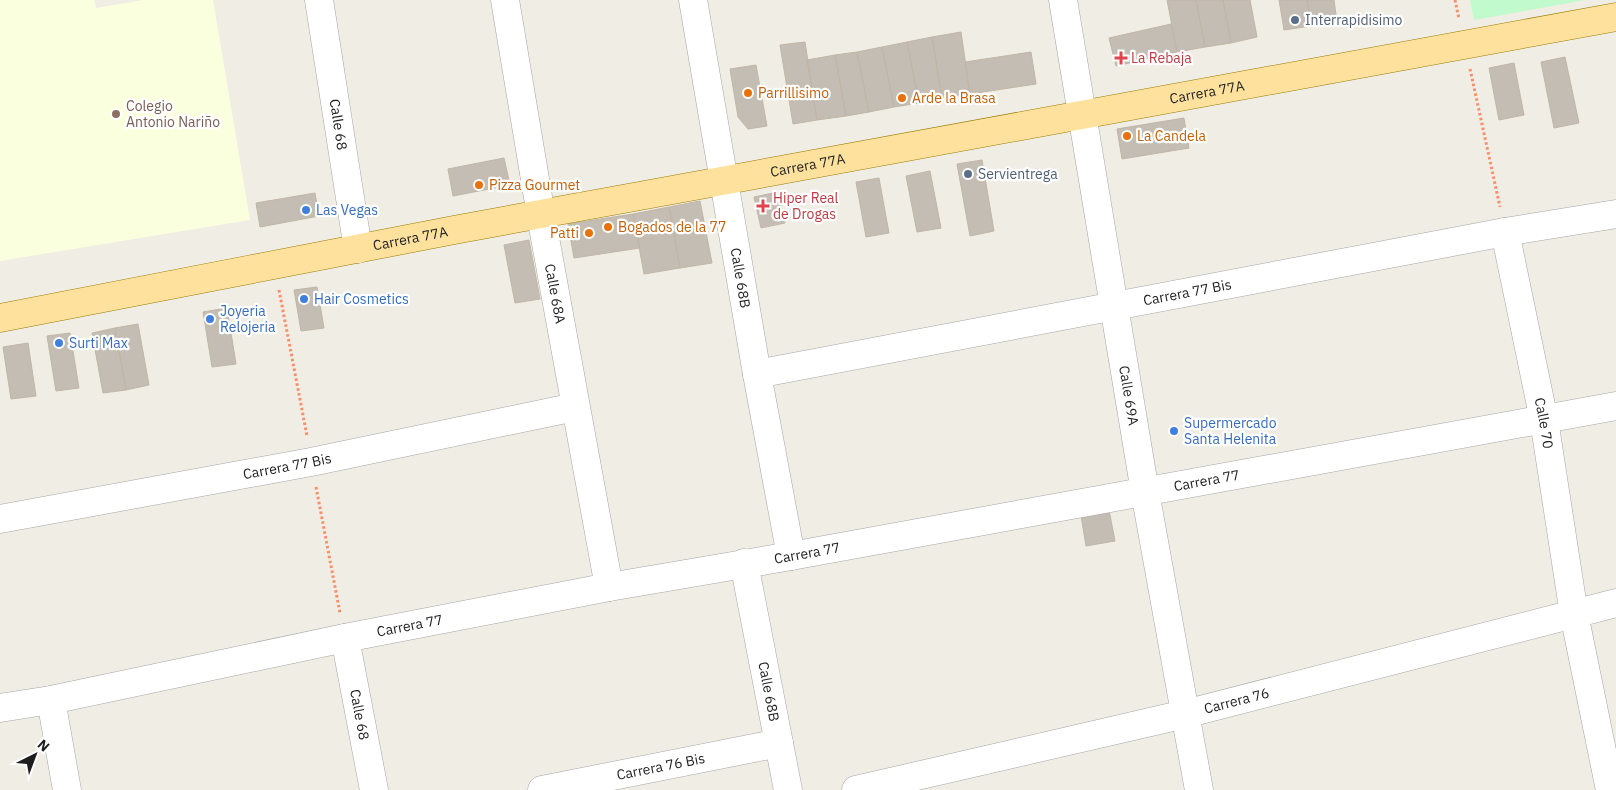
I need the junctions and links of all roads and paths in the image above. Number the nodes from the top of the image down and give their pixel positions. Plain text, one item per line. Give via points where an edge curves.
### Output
1 (319, 0) edge
2 (505, 0) edge
3 (693, 0) edge
4 (1063, 0) edge
5 (1455, 0) edge
6 (1616, 17) edge
7 (1460, 24) dead end
8 (1470, 68) dead end
9 (1083, 116) junction
10 (724, 180) junction
11 (541, 214) junction
12 (1616, 214) edge
13 (1505, 232) junction
14 (358, 249) junction
15 (1114, 305) junction
16 (0, 318) edge
17 (757, 374) junction
18 (1616, 406) edge
19 (575, 407) junction
20 (1544, 420) junction
21 (1145, 492) junction
22 (0, 519) edge
23 (791, 556) junction
24 (744, 563) junction
25 (609, 587) junction
26 (1616, 603) edge
27 (1574, 614) junction
28 (345, 638) junction
29 (51, 700) junction
30 (0, 708) edge
31 (1185, 714) junction
32 (779, 743) junction
33 (67, 790) edge
34 (374, 790) edge
35 (542, 790) edge
36 (788, 790) edge
37 (856, 790) edge
38 (1199, 790) edge
39 (1610, 790) edge

1 - 14 street, Calle 68
2 - 11 street, Calle 68A
3 - 10 street, Calle 68B
4 - 9 street, Calle 69A
5 - 7 path
6 - 9 main road, Carrera 77A
8 - 13 path
9 - 10 main road, Carrera 77A
9 - 15 street, Calle 69A
10 - 11 main road, Carrera 77A
10 - 17 street, Calle 68B
11 - 14 main road, Carrera 77A
11 - 19 street, Calle 68A
12 - 13 street, Carrera 77 Bis
13 - 15 street, Carrera 77 Bis
13 - 20 street, Calle 70
14 - 16 main road, Carrera 77A
15 - 17 street, Carrera 77 Bis
15 - 21 street, Calle 69A
17 - 23 street, Calle 68B
18 - 20 street, Carrera 77
19 - 22 street, Carrera 77 Bis via 311,462
19 - 25 street, Calle 68A
20 - 21 street, Carrera 77
20 - 27 street, Calle 70
21 - 23 street, Carrera 77
21 - 31 street, Calle 69A
23 - 24 street, Carrera 77
24 - 25 street, Carrera 77
24 - 32 street, Calle 68B
25 - 28 street, Carrera 77
26 - 27 street, Carrera 76
27 - 31 street, Carrera 76
27 - 39 street, Calle 70
28 - 29 street, Carrera 77
28 - 34 street, Calle 68
29 - 30 street, Carrera 77
29 - 33 street
31 - 37 street, Carrera 76
31 - 38 street, Calle 69A
32 - 35 street, Carrera 76 Bis
32 - 36 street, Calle 68B

